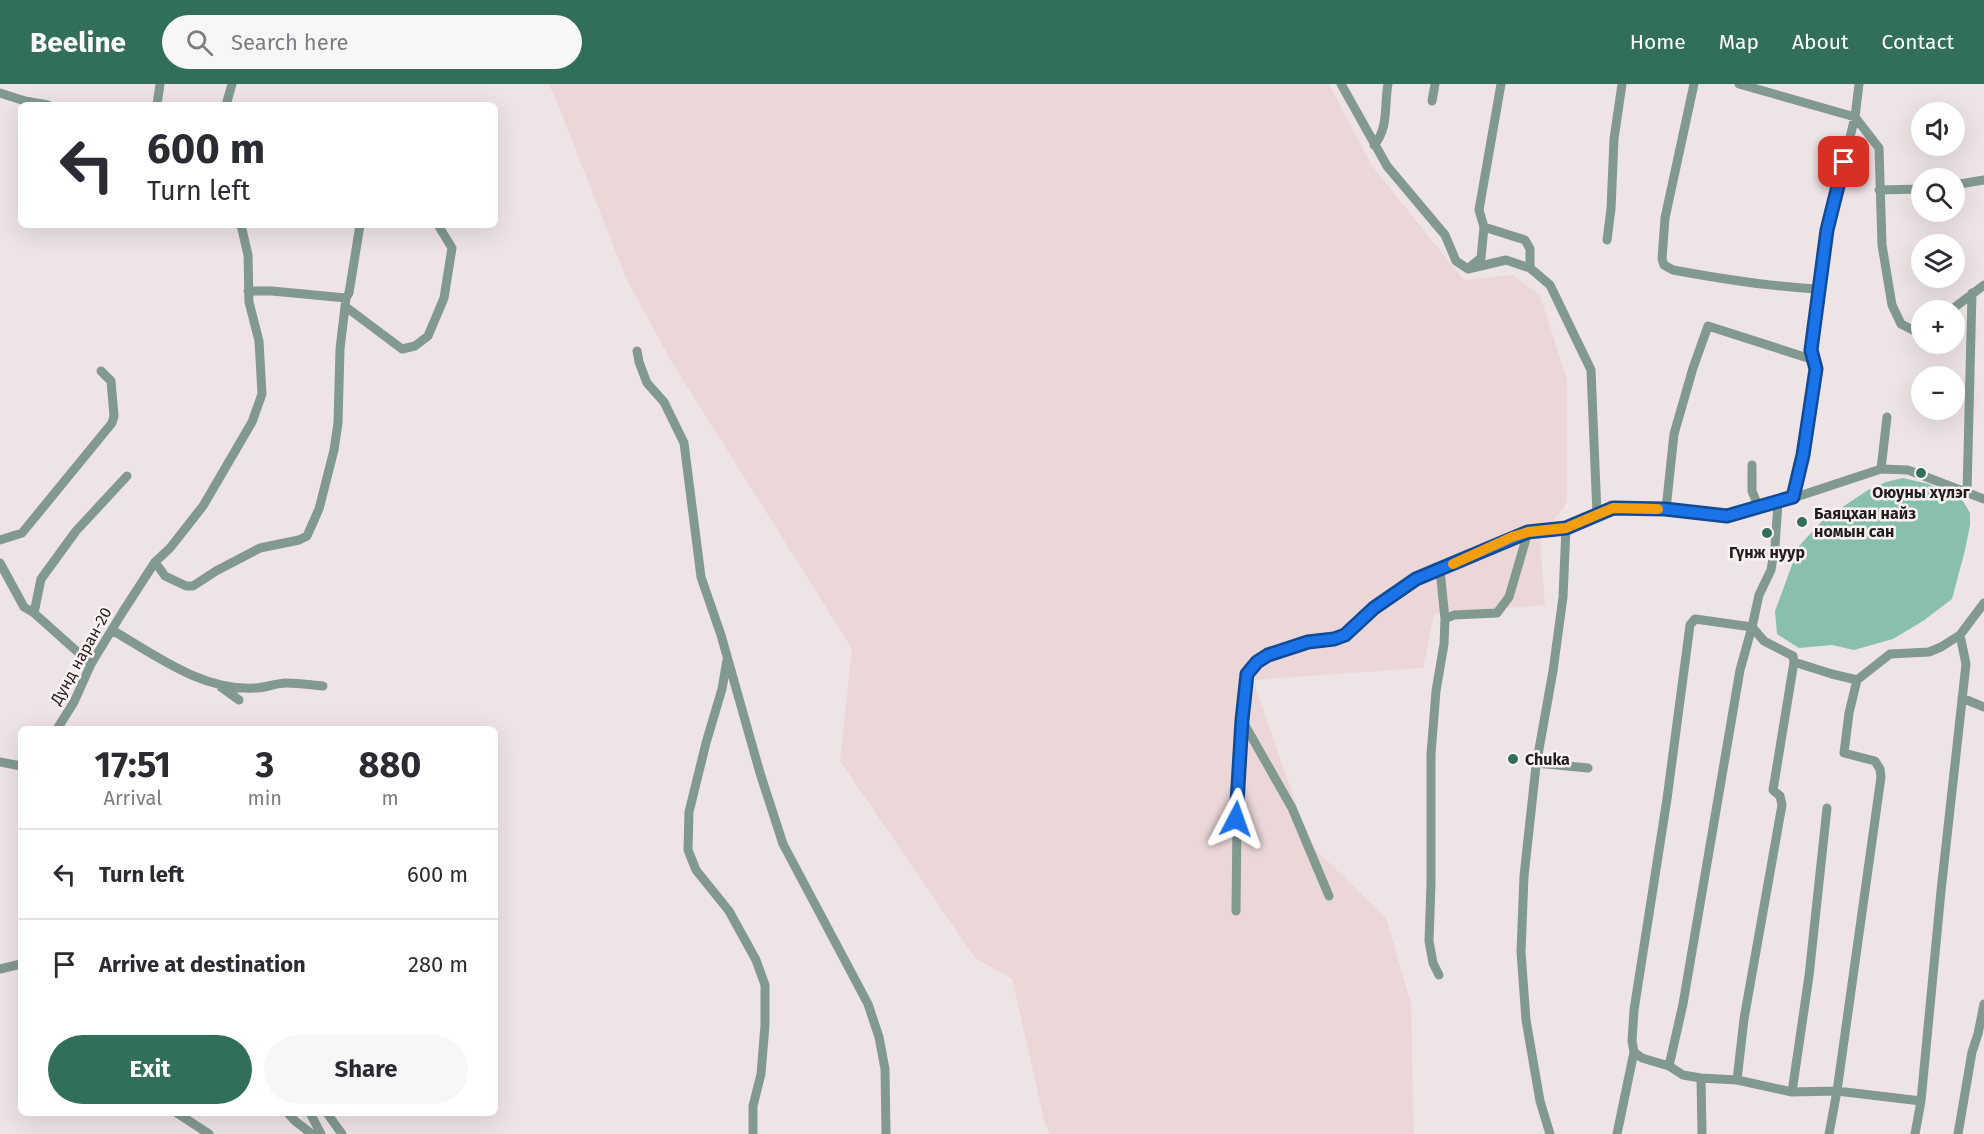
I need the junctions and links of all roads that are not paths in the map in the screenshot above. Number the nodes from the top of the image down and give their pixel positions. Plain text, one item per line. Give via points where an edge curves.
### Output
1 (160, 84) edge
2 (232, 84) edge
3 (1341, 84) edge
4 (1388, 84) edge
5 (1435, 84) edge
6 (1501, 84) edge
7 (1622, 84) edge
8 (1694, 84) edge
9 (1739, 84) edge
10 (1859, 84) edge
11 (1751, 86) edge
12 (0, 93) edge
13 (1432, 101) dead end
14 (31, 102) edge
15 (157, 102) edge
16 (227, 102) edge
17 (1855, 117) junction
18 (1374, 145) junction
19 (1984, 180) edge
20 (1965, 183) edge
21 (1911, 189) edge
22 (1879, 190) junction
23 (1484, 226) junction
24 (243, 228) edge
25 (360, 228) edge
26 (440, 228) edge
27 (1607, 240) dead end
28 (1530, 268) junction
29 (1468, 269) junction
30 (1984, 285) edge
31 (1819, 289) junction
32 (248, 291) junction
33 (1972, 293) junction
34 (1963, 300) edge
35 (346, 303) junction
36 (1911, 329) edge
37 (637, 351) dead end
38 (1814, 360) junction
39 (101, 371) dead end
40 (1887, 417) dead end
41 (1752, 465) dead end
42 (1881, 470) junction
43 (126, 476) dead end
44 (1967, 492) junction
45 (1793, 497) junction
46 (1984, 499) edge
47 (1778, 503) junction
48 (1759, 508) junction
49 (1665, 509) junction
50 (1597, 514) junction
51 (1566, 528) junction
52 (1528, 532) junction
53 (0, 540) edge
54 (155, 562) junction
55 (0, 563) edge
56 (1440, 570) junction
57 (1982, 608) edge
58 (34, 613) junction
59 (1445, 619) junction
60 (1752, 627) junction
61 (112, 630) junction
62 (1960, 635) junction
63 (727, 657) junction
64 (1794, 662) junction
65 (91, 664) junction
66 (1857, 680) junction
67 (220, 685) junction
68 (323, 686) dead end
69 (1241, 691) dead end
70 (1962, 698) junction
71 (239, 700) dead end
72 (1984, 707) edge
73 (1242, 720) junction
74 (59, 726) edge
75 (0, 762) edge
76 (1536, 763) junction
77 (18, 765) edge
78 (1588, 768) dead end
79 (1827, 808) dead end
80 (1329, 896) dead end
81 (1236, 911) dead end
82 (18, 965) edge
83 (0, 969) edge
84 (1439, 975) dead end
85 (1984, 1004) edge
86 (1980, 1044) edge
87 (1634, 1052) junction
88 (1669, 1066) junction
89 (1701, 1078) junction
90 (1737, 1080) junction
91 (1837, 1091) junction
92 (1792, 1092) junction
93 (1921, 1101) junction
94 (182, 1116) edge
95 (291, 1116) edge
96 (312, 1116) edge
97 (329, 1116) edge
98 (209, 1134) edge
99 (312, 1134) edge
100 (321, 1134) edge
101 (342, 1134) edge
102 (753, 1134) edge
103 (886, 1134) edge
104 (1550, 1134) edge
105 (1617, 1134) edge
106 (1702, 1134) edge
107 (1829, 1134) edge
108 (1915, 1134) edge
109 (1958, 1134) edge

1 - 15 street
2 - 16 street
3 - 18 street
4 - 18 street via 1384,128
5 - 13 street
6 - 23 street via 1479,210
7 - 27 street
8 - 31 street via 1665,218 1664,265 1734,282
9 - 11 street
10 - 17 street
11 - 17 street
12 - 14 street
17 - 22 street via 1879,148
17 - 31 street via 1827,230
18 - 29 street via 1445,235 1456,261
19 - 20 street
21 - 22 street
22 - 36 street via 1882,245 1892,305 1901,324
23 - 28 street via 1525,240 1530,249
23 - 29 street via 1481,258
24 - 32 street, Дунд наран-20 via 248,255
25 - 35 street
26 - 35 street via 452,248 444,298 428,336 415,346 402,349
28 - 29 street via 1506,260
28 - 50 street via 1550,285 1591,370
30 - 33 street
31 - 38 street via 1811,350
32 - 35 street
32 - 54 street, Дунд наран-20 via 259,341 262,394 252,422 203,506
33 - 34 street
33 - 44 street
35 - 54 street via 334,450 319,509 307,536 260,548 194,586 165,576
37 - 63 street via 647,383 664,402 684,443 701,576
38 - 45 street via 1816,369 1803,455
38 - 49 street via 1708,326 1674,434
39 - 53 street via 111,381 112,423 22,533
40 - 42 street
41 - 48 street via 1752,491
42 - 44 street via 1908,470
42 - 45 street
43 - 58 street via 76,531 41,579
44 - 46 street
45 - 47 street
47 - 48 street
47 - 60 street via 1771,570 1759,595
48 - 49 street via 1727,516
49 - 50 street via 1613,508
50 - 51 street
51 - 52 street
51 - 76 street via 1563,597
52 - 56 street
52 - 59 street via 1509,597 1497,613
54 - 61 street, Дунд наран-20
55 - 58 street via 24,608
56 - 59 street
56 - 73 street via 1416,579 1374,608 1345,635 1308,642 1257,662 1247,674
57 - 62 street
58 - 65 street
59 - 84 street via 1431,754 1429,942
60 - 64 street via 1764,641 1793,656
60 - 87 street via 1695,619 1690,625 1634,1010
60 - 88 street via 1740,670
61 - 65 street, Дунд наран-20
61 - 67 street via 171,665
62 - 66 street via 1929,652 1890,654
62 - 70 street via 1966,664
63 - 102 street via 689,812 688,850 696,870 729,911 765,985 765,1025 761,1074 753,1106
63 - 103 street via 783,844 868,1004 879,1037 885,1069
64 - 66 street
64 - 90 street via 1773,790 1782,805
65 - 74 street, Дунд наран-20
66 - 91 street via 1844,753 1875,761 1881,777
67 - 68 street
67 - 71 street
69 - 73 street
70 - 72 street
70 - 93 street
73 - 80 street via 1292,808
73 - 81 street
75 - 77 street
76 - 78 street
76 - 104 street via 1524,876 1521,952 1526,1020
79 - 92 street
82 - 83 street
85 - 86 street
86 - 109 street
87 - 88 street
87 - 105 street
88 - 89 street via 1683,1075
89 - 90 street
89 - 106 street
90 - 92 street
91 - 92 street
91 - 93 street
91 - 107 street
93 - 108 street
94 - 98 street
95 - 99 street
96 - 100 street
97 - 101 street

